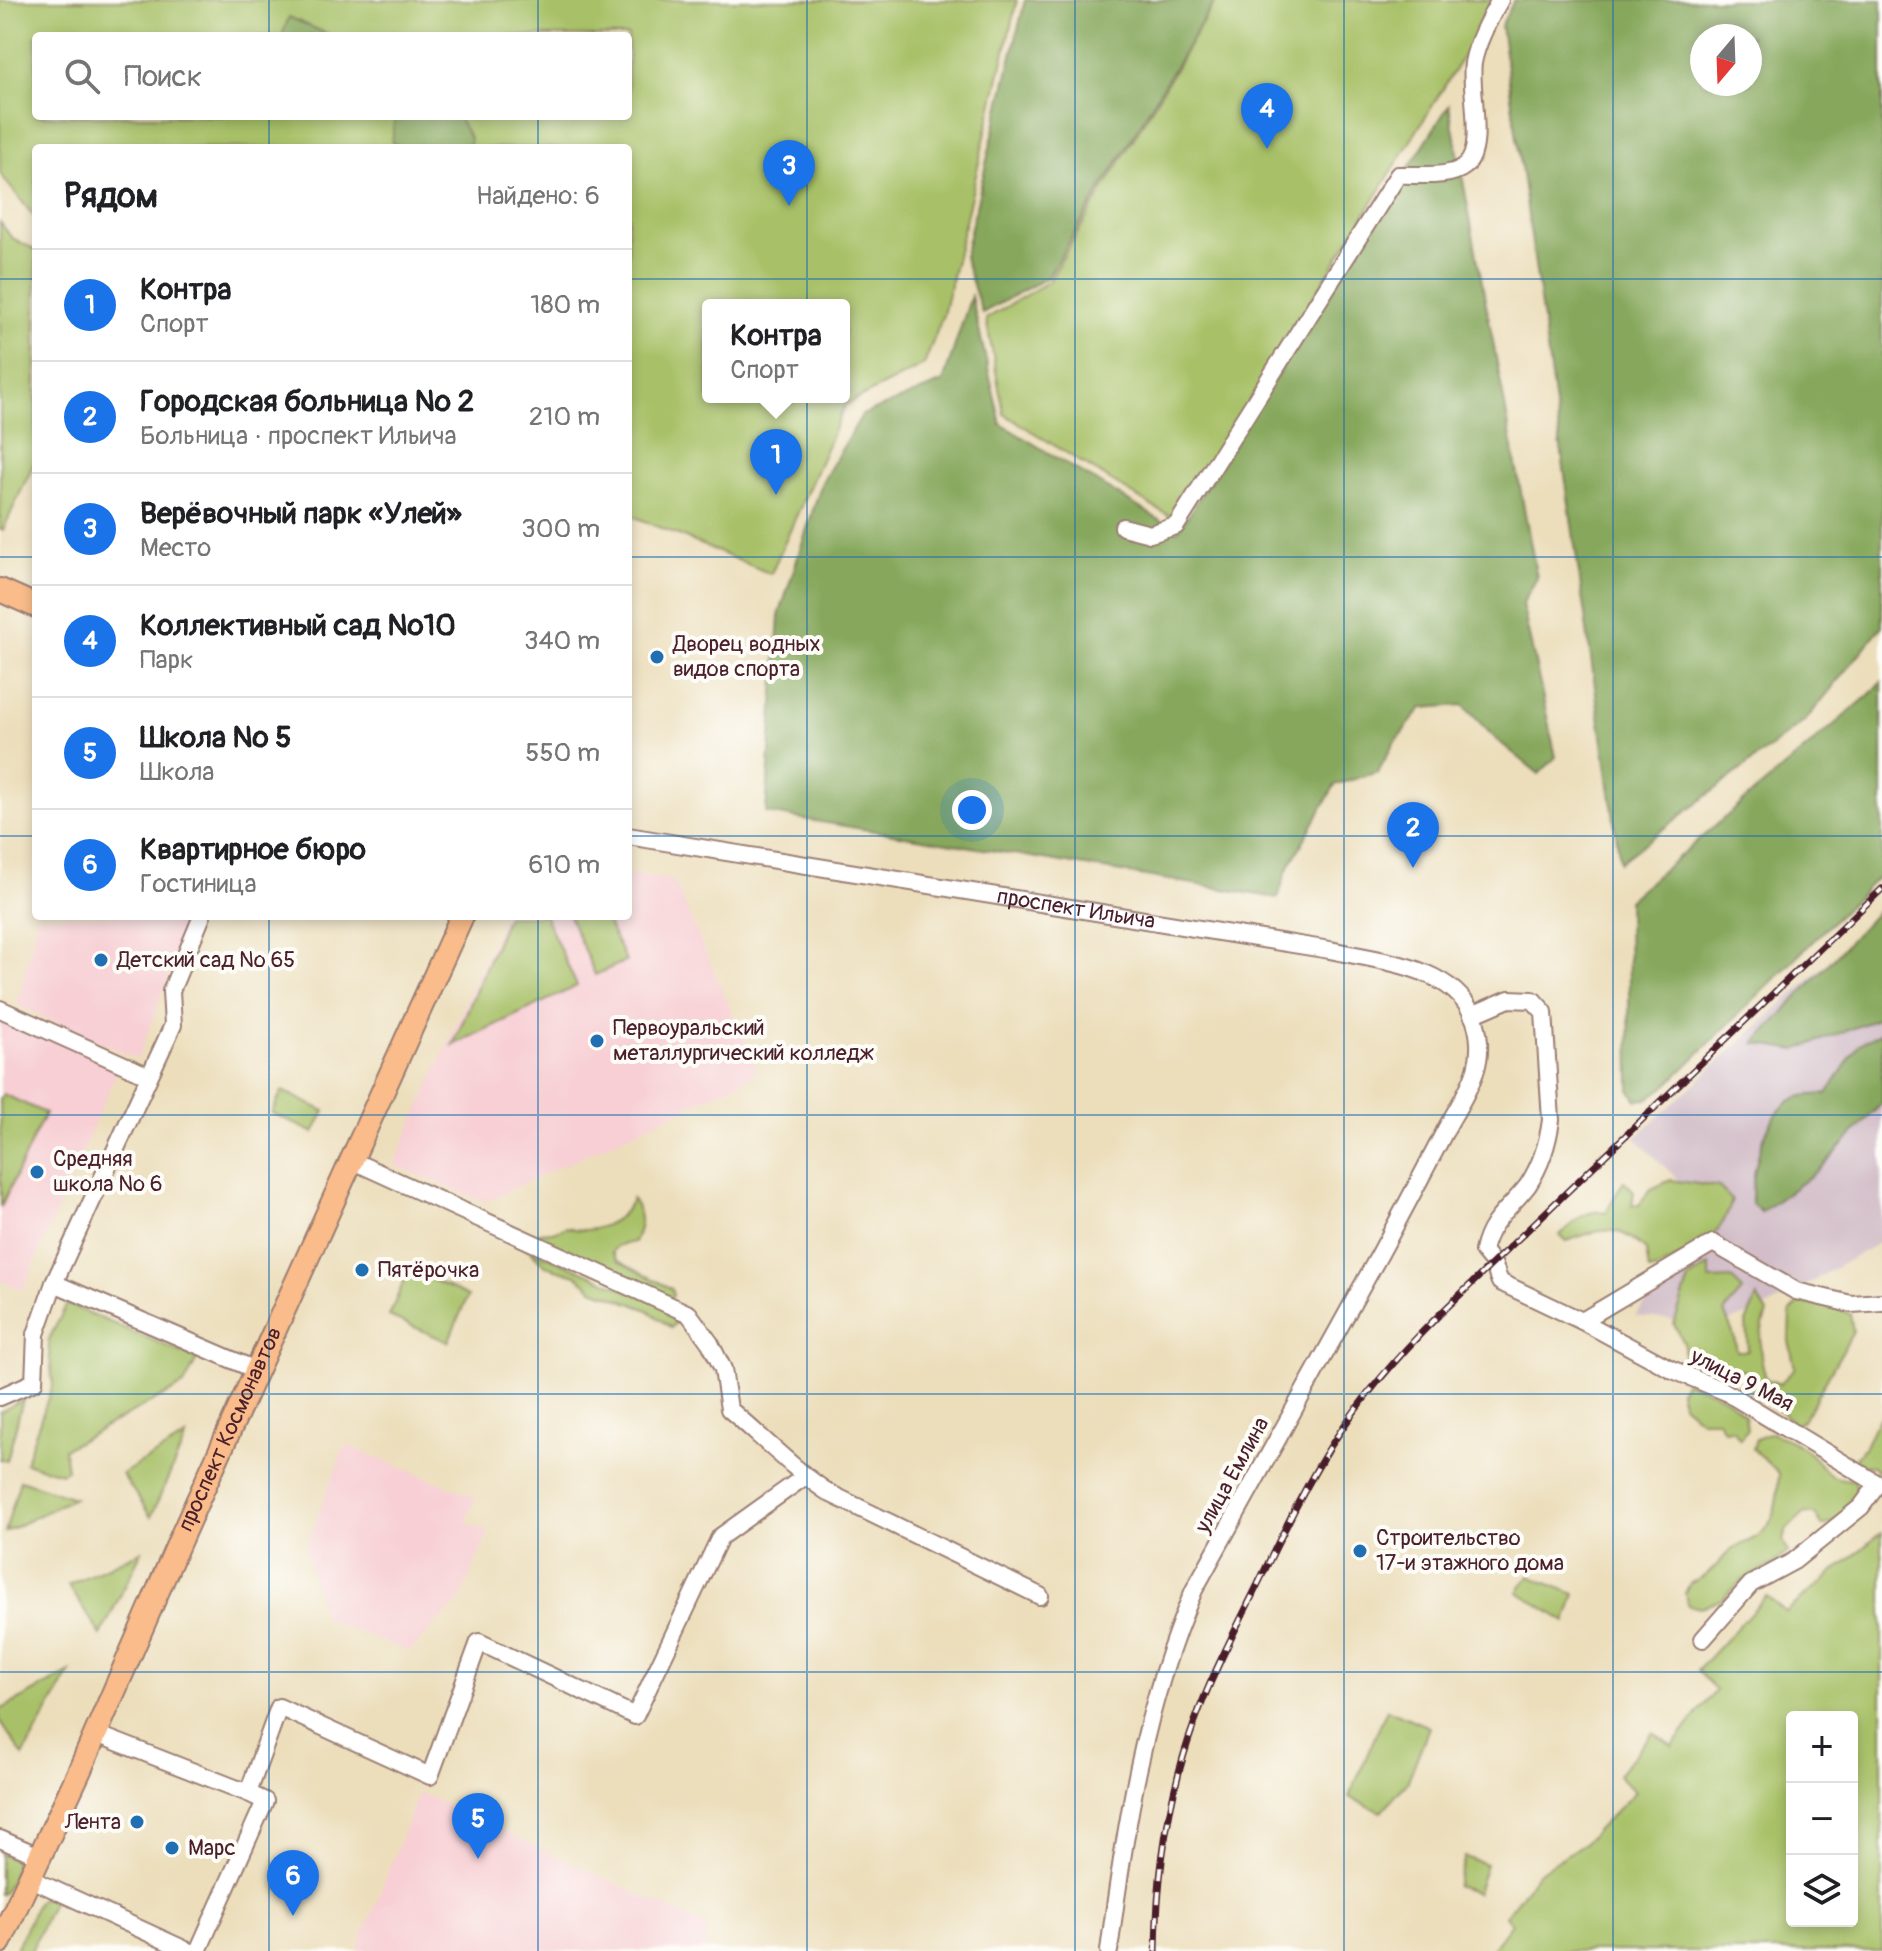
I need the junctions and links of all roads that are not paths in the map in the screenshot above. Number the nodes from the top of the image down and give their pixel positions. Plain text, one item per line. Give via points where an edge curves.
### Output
1 (1500, 0) edge
2 (1123, 527) dead end
3 (0, 590) edge
4 (32, 604) edge
5 (632, 837) edge
6 (200, 920) edge
7 (460, 920) edge
8 (0, 1009) edge
9 (1472, 1015) junction
10 (149, 1076) junction
11 (353, 1161) junction
12 (54, 1283) junction
13 (1882, 1302) edge
14 (1582, 1321) junction
15 (258, 1371) junction
16 (0, 1397) edge
17 (804, 1477) junction
18 (1040, 1596) dead end
19 (1703, 1639) dead end
20 (94, 1733) junction
21 (248, 1793) junction
22 (0, 1839) edge
23 (39, 1856) junction
24 (29, 1878) junction
25 (6, 1912) edge
26 (0, 1942) edge
27 (188, 1951) edge
28 (198, 1951) edge
29 (1109, 1951) edge

1 - 2 street via 1473,62 1473,155 1465,166 1447,173 1398,175 1176,526 1150,534
3 - 4 main road
5 - 9 street, проспект Ильича via 1330,950 1431,976 1454,992
6 - 10 street via 171,991 173,1025
7 - 11 main road, проспект Космонавтов
8 - 10 street
9 - 14 street, улица 9 Мая via 1509,999 1533,1000 1544,1012 1549,1076 1551,1120 1543,1157 1528,1185 1491,1225 1483,1251 1500,1282
9 - 29 street, улица Емлина via 1479,1050 1465,1093 1177,1629 1128,1812
10 - 12 street
11 - 15 main road, проспект Космонавтов
11 - 17 street via 689,1314 723,1369 729,1409
12 - 15 street
12 - 16 street via 36,1334 34,1382
13 - 14 street via 1851,1304 1796,1291 1713,1243
14 - 19 street, улица 9 Мая via 1724,1391 1878,1484 1861,1507 1806,1551 1751,1584
15 - 20 main road, проспект Космонавтов
17 - 18 street
17 - 21 street via 720,1537 635,1716 479,1642 430,1776 279,1707
20 - 21 street
20 - 23 main road, проспект Космонавтов
21 - 28 street via 265,1801
22 - 23 street
23 - 24 main road, проспект Космонавтов
24 - 25 main road, проспект Космонавтов
24 - 27 street
25 - 26 main road, проспект Космонавтов

